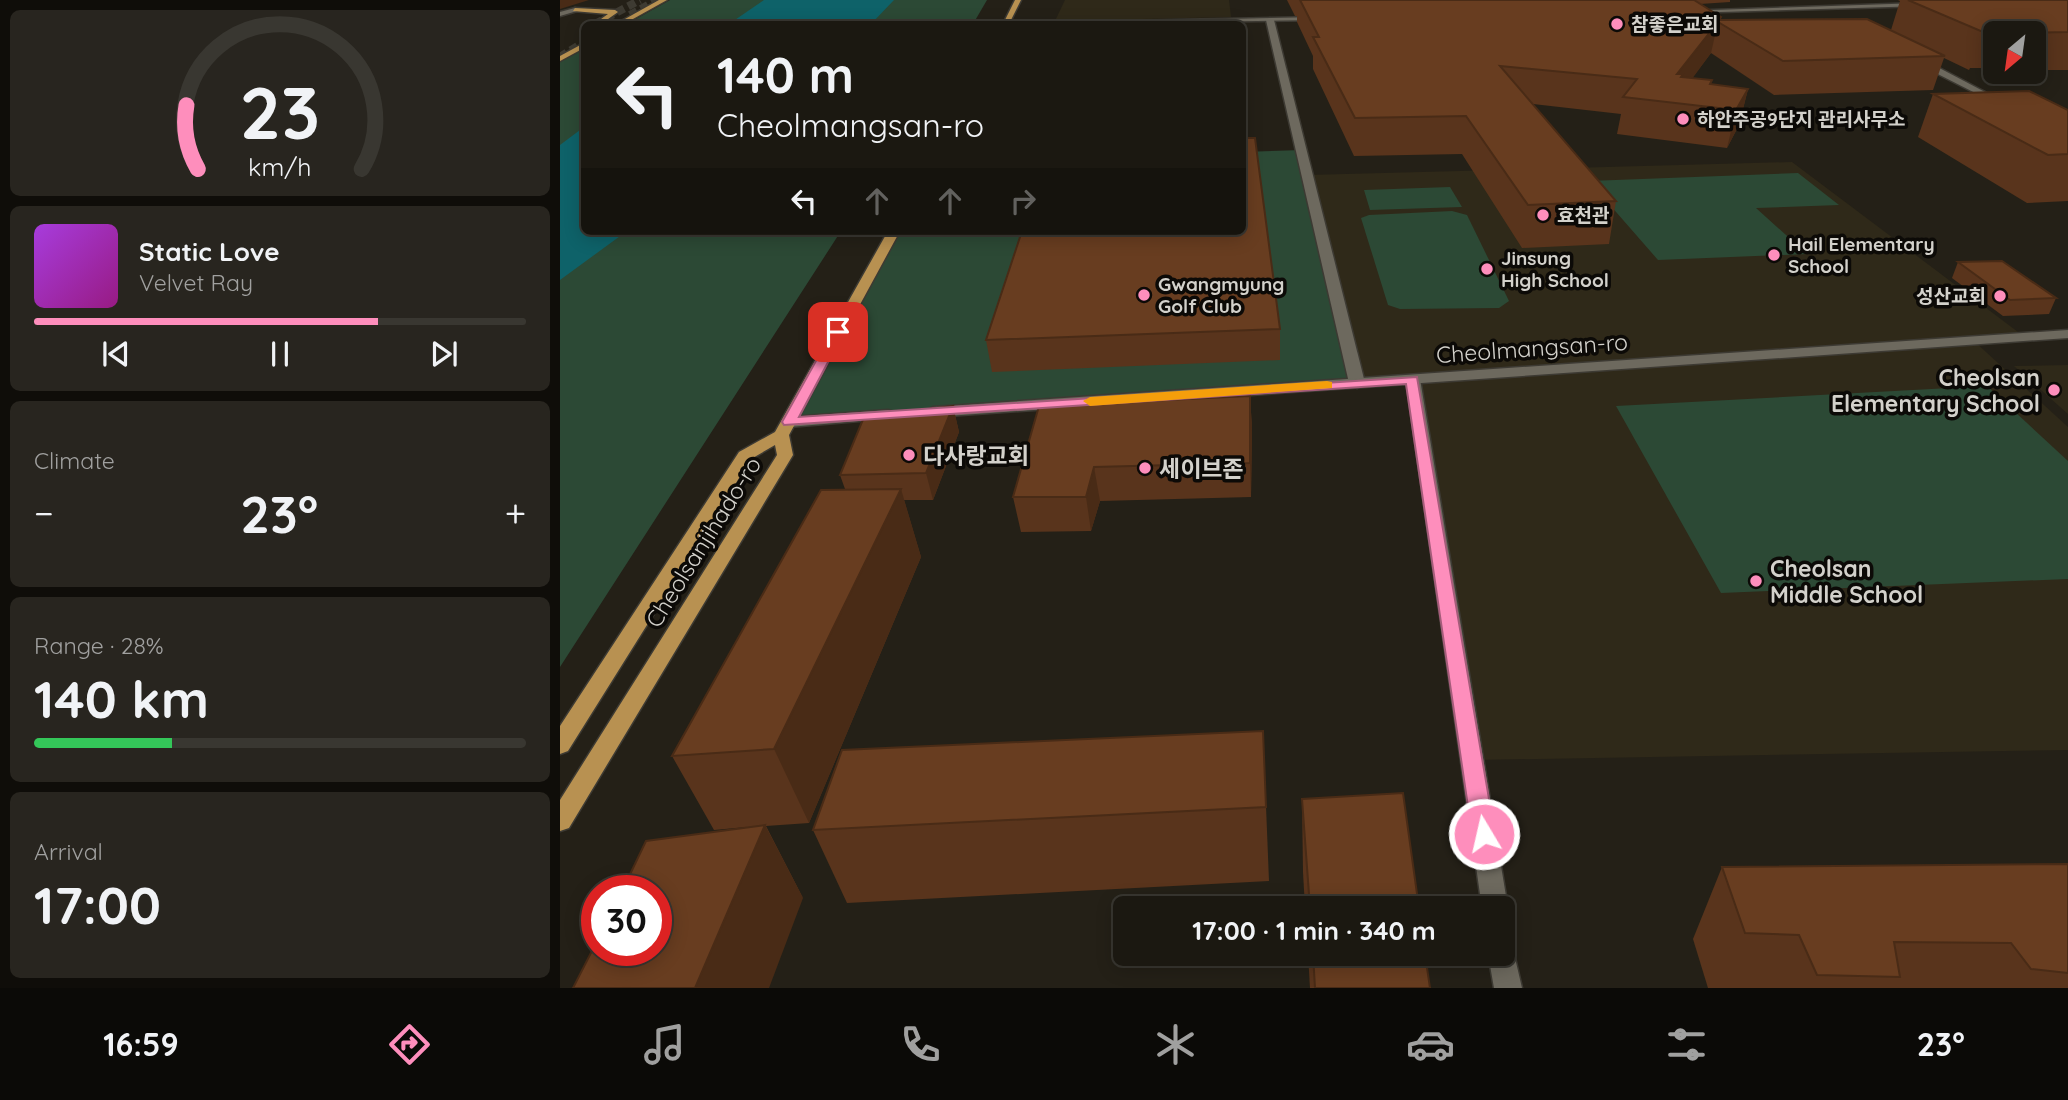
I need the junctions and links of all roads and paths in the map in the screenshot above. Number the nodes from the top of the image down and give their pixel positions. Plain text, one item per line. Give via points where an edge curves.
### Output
1 (664, 0) edge
2 (1795, 0) edge
3 (1018, 1) edge
4 (615, 3) tunnel mouth
5 (1934, 4) edge
6 (629, 8) tunnel mouth
7 (1811, 8) junction
8 (575, 10) junction
9 (1676, 11) edge
10 (560, 12) edge
11 (1326, 19) edge
12 (1270, 20) junction
13 (1834, 20) edge
14 (602, 21) edge
15 (610, 21) edge
16 (626, 21) edge
17 (1008, 21) edge
18 (1223, 21) edge
19 (581, 38) edge
20 (581, 47) edge
21 (560, 49) edge
22 (1906, 55) edge
23 (560, 59) edge
24 (2013, 108) edge
25 (892, 235) edge
26 (2068, 334) edge
27 (1413, 379) junction
28 (1357, 383) junction
29 (785, 428) junction
30 (560, 745) edge
31 (560, 821) edge
32 (1493, 896) edge
33 (1504, 966) edge
34 (1508, 988) edge

1 - 16 main road
2 - 7 street
3 - 17 main road
4 - 8 main road
5 - 7 street
6 - 15 main road
7 - 9 street
7 - 13 street
8 - 10 street
8 - 14 main road via 615,12
11 - 12 street
12 - 18 street
12 - 28 street
19 - 21 main road
20 - 23 main road
22 - 24 street
25 - 29 main road
26 - 27 street, Cheolmangsan-ro
27 - 28 street, Cheolmangsan-ro
27 - 32 street
28 - 29 street, Cheolmangsan-ro via 907,414
29 - 30 main road, Cheolsanjihado-ro via 746,456
29 - 31 main road, Cheolsanjihado-ro via 785,455
33 - 34 street

